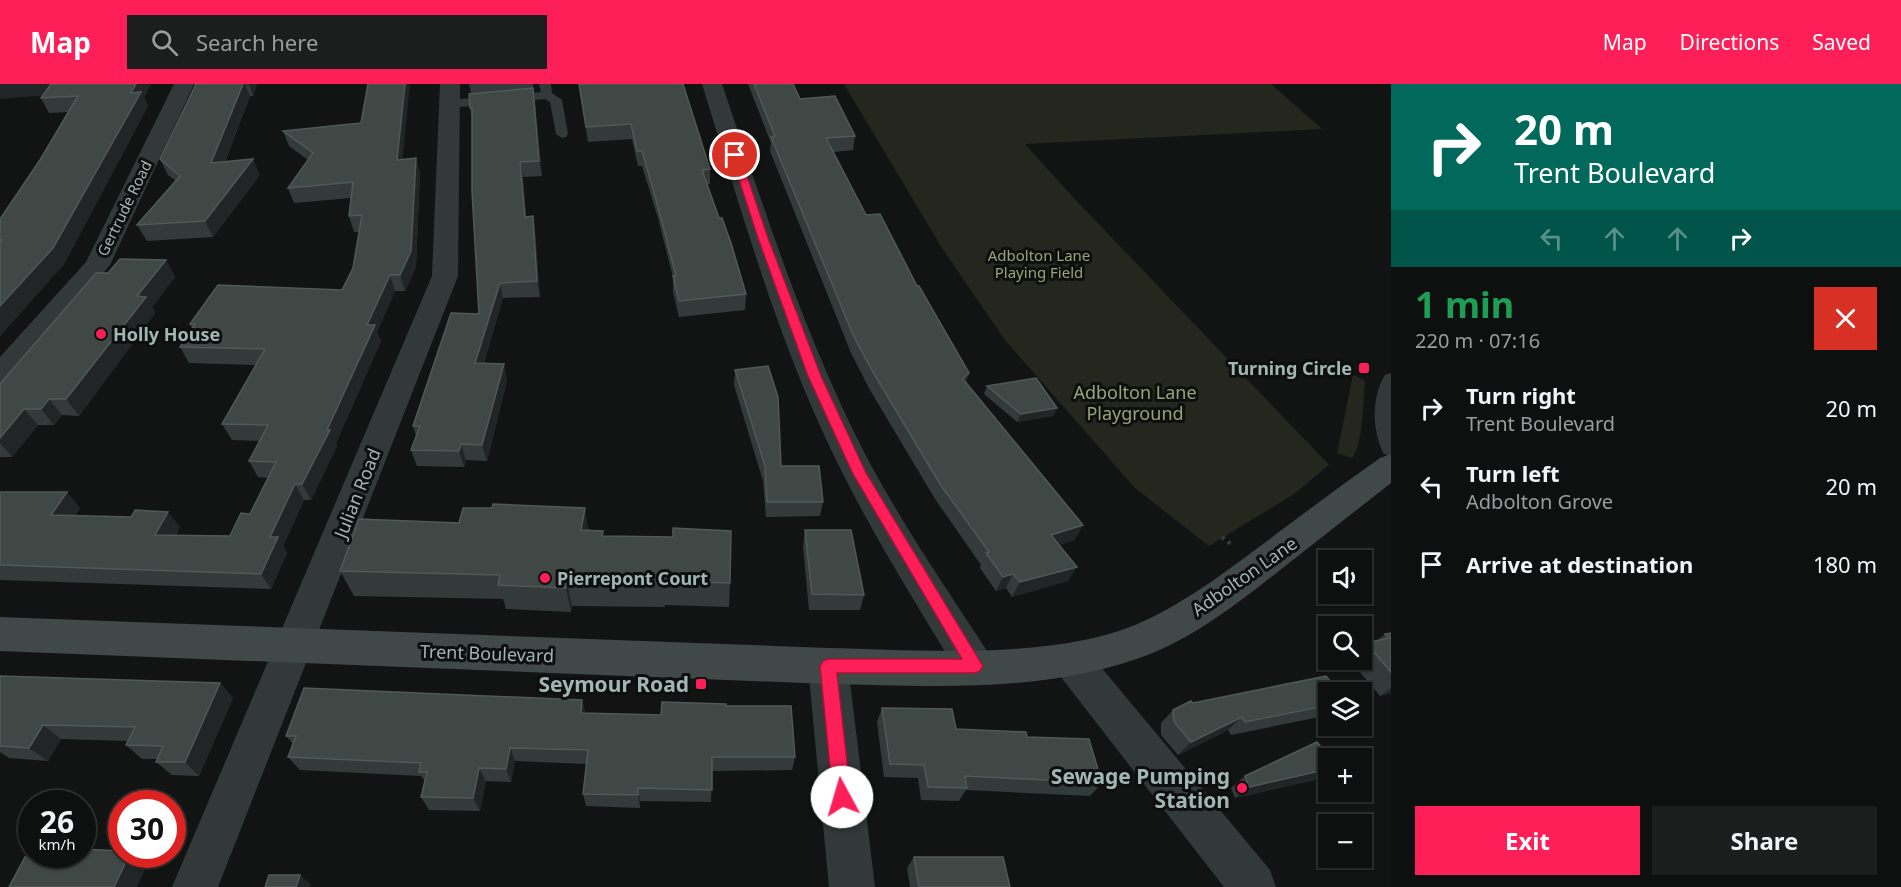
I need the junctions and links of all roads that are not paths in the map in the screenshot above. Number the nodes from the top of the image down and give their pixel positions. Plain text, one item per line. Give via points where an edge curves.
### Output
1 (184, 84) edge
2 (712, 84) edge
3 (546, 90) edge
4 (450, 94) edge
5 (562, 134) dead end
6 (0, 375) edge
7 (1391, 379) edge
8 (1391, 448) edge
9 (1391, 466) edge
10 (0, 634) edge
11 (296, 645) junction
12 (1071, 660) junction
13 (828, 666) junction
14 (975, 666) junction
15 (195, 887) edge
16 (852, 887) edge
17 (1254, 887) edge

1 - 6 street, Gertrude Road via 97,265
2 - 14 street via 814,376 860,474
3 - 4 lane
3 - 5 lane via 556,100
4 - 11 street, Julian Road via 445,276
7 - 8 lane via 1385,437
9 - 12 street, Adbolton Lane via 1215,600 1144,639
10 - 11 street, Trent Boulevard
11 - 13 street, Trent Boulevard
11 - 15 street, Julian Road
12 - 14 street, Adbolton Lane
12 - 17 street
13 - 14 street, Trent Boulevard
13 - 16 street

